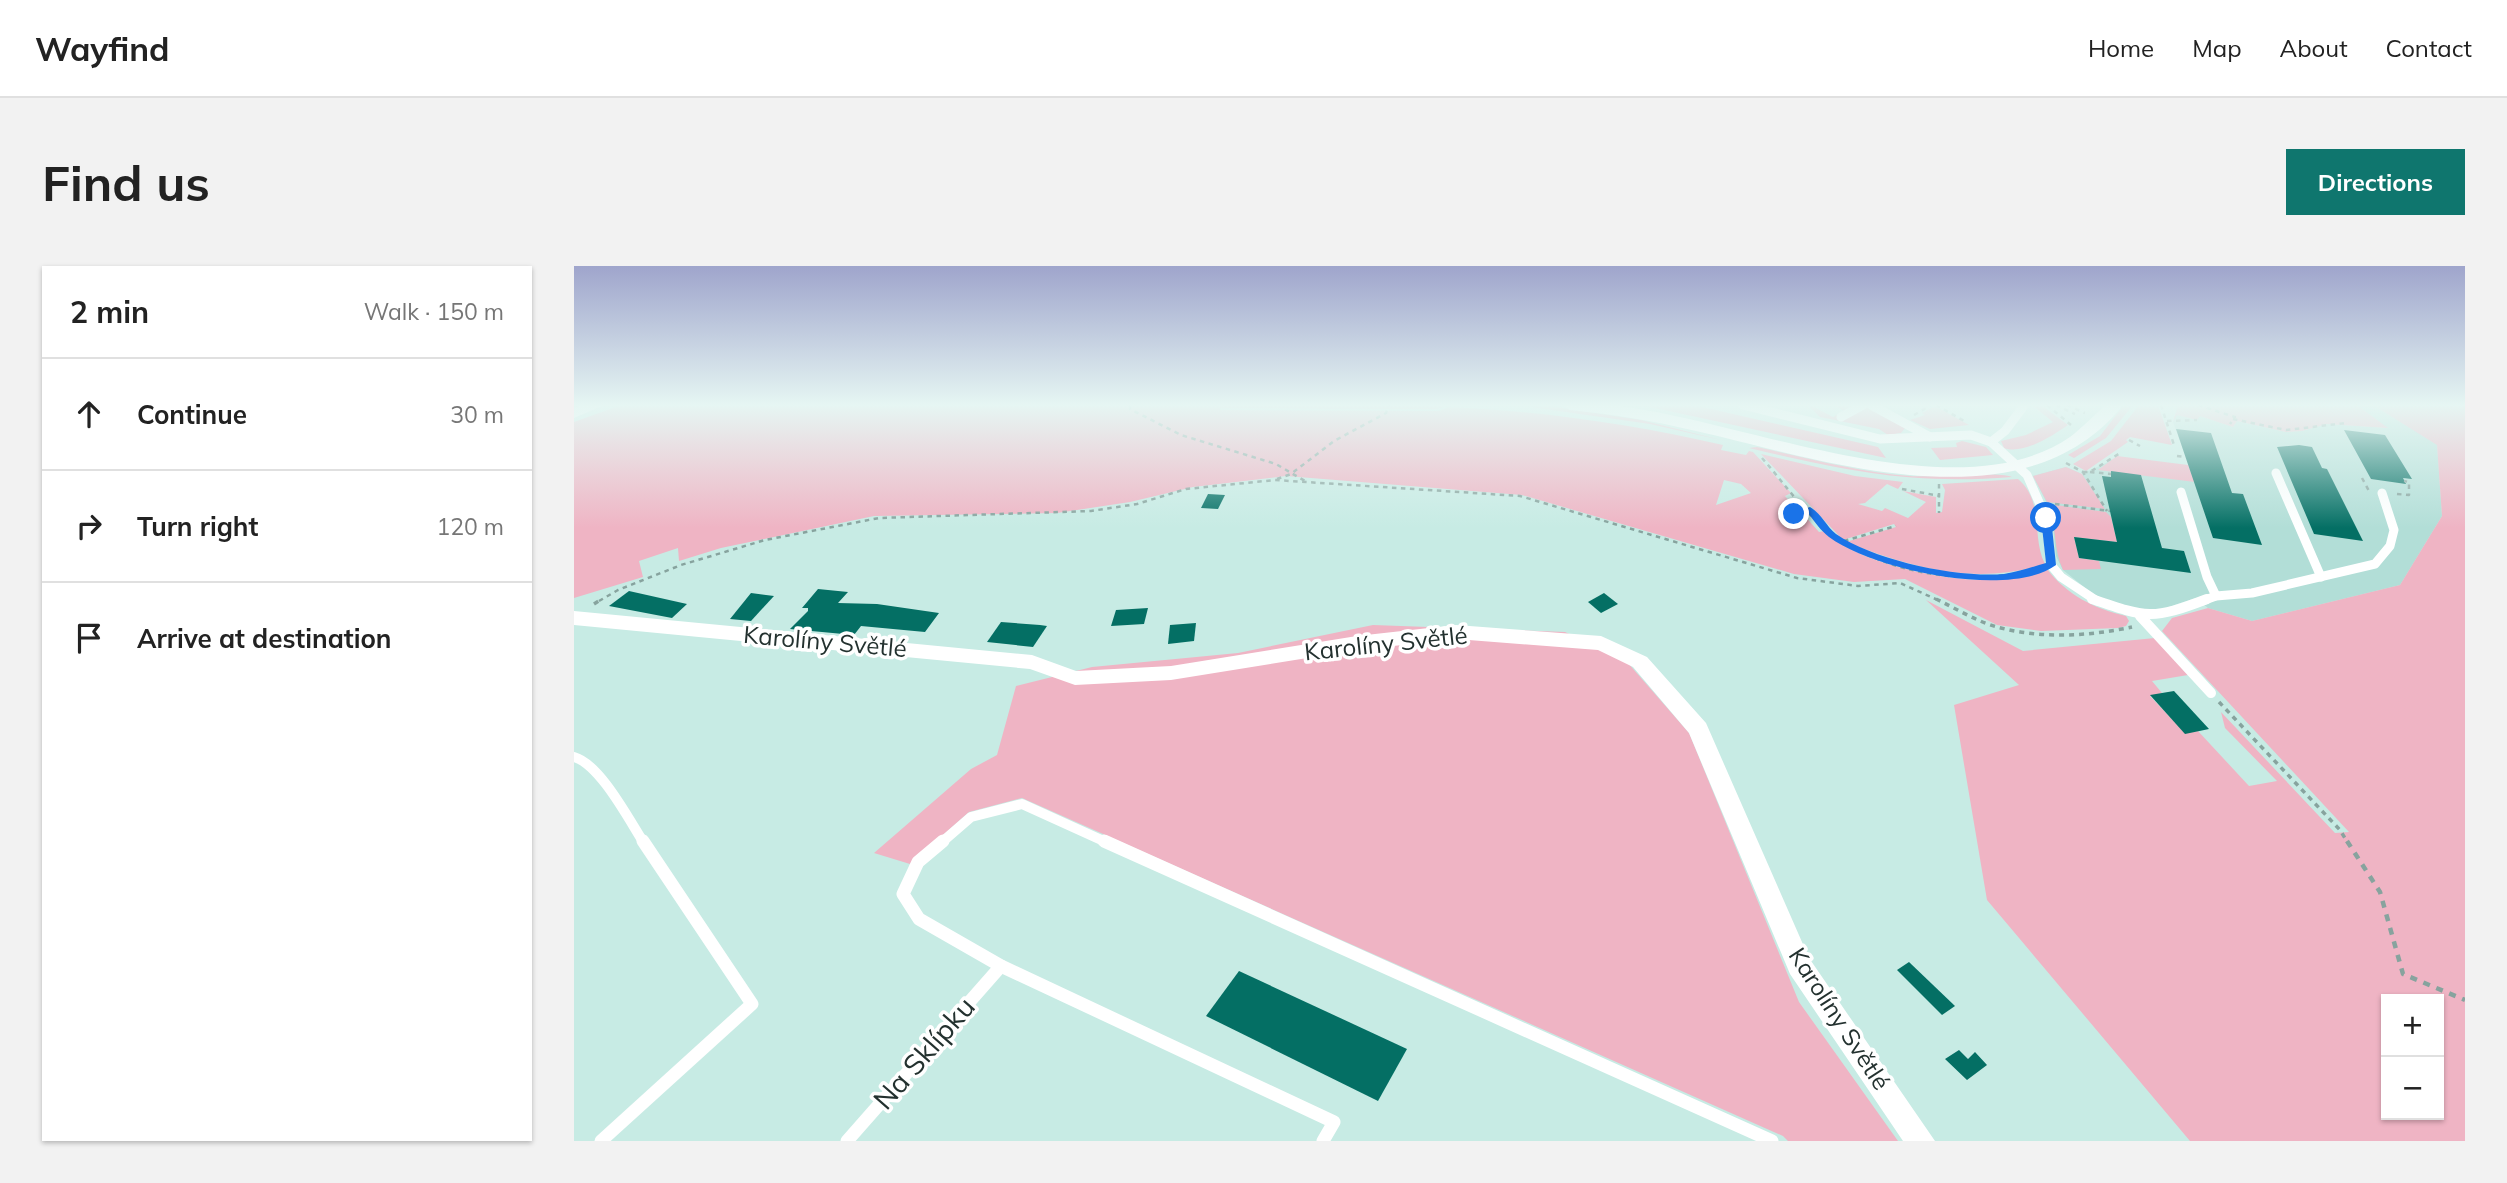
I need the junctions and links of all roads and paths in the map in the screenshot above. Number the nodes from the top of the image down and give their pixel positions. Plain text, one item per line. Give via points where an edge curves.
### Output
1 (1217, 446) edge
2 (1328, 446) edge
3 (1778, 446) edge
4 (1996, 446) edge
5 (2070, 446) edge
6 (1756, 451) dead end
7 (2120, 453) dead end
8 (2177, 456) dead end
9 (2186, 457) dead end
10 (2066, 463) dead end
11 (2017, 464) junction
12 (2083, 472) junction
13 (2090, 472) junction
14 (2276, 473) dead end
15 (1291, 474) junction
16 (2111, 474) dead end
17 (1275, 480) junction
18 (2404, 481) dead end
19 (1307, 482) junction
20 (1938, 482) dead end
21 (1902, 489) dead end
22 (2181, 492) dead end
23 (2408, 492) dead end
24 (2382, 493) dead end
25 (1940, 496) junction
26 (2039, 501) junction
27 (1810, 510) junction
28 (1939, 513) dead end
29 (1780, 517) dead end
30 (1896, 526) dead end
31 (1842, 541) junction
32 (2051, 565) junction
33 (2321, 577) junction
34 (2216, 596) junction
35 (579, 614) edge
36 (2140, 616) junction
37 (2211, 693) joint
38 (574, 757) edge
39 (1001, 966) junction
40 (2465, 1000) edge
41 (601, 1141) edge
42 (847, 1141) edge
43 (1323, 1141) edge
44 (1772, 1141) edge
45 (1920, 1141) edge

1 - 15 path via 1273,463
2 - 15 path
3 - 11 street via 1862,466 1948,472
4 - 11 lane
5 - 11 street
6 - 27 path
7 - 13 path
8 - 9 path
10 - 12 path
11 - 26 lane
12 - 13 path
12 - 26 path via 2108,511
13 - 16 path
14 - 33 lane
15 - 17 path
15 - 19 path
17 - 19 path
17 - 35 path via 1186,489 1137,504 1091,511 879,517 765,540 681,565 618,590
18 - 23 path via 2409,482
19 - 36 path via 1520,496 1797,578 1858,586 1900,583 1999,628 2043,636 2130,630
20 - 25 path
21 - 25 path
22 - 34 lane
24 - 33 lane via 2395,528 2388,552 2375,564
25 - 28 path
26 - 32 lane via 2046,518
27 - 29 path
27 - 31 path
30 - 31 path
31 - 32 path via 1881,558 1959,576 2007,577
32 - 36 lane via 2091,598
33 - 34 lane
34 - 36 lane via 2170,613
35 - 45 street, Karolíny Světlé via 1032,662 1075,678 1171,673 1456,632 1601,643 1640,662 1698,729 1799,966
36 - 37 lane
37 - 40 path via 2340,830 2380,892 2403,974
38 - 41 lane via 581,758 606,785 752,1004
39 - 42 lane, Na Sklípku
39 - 43 lane via 1334,1122
39 - 44 lane via 919,919 903,894 918,862 971,817 1022,804

